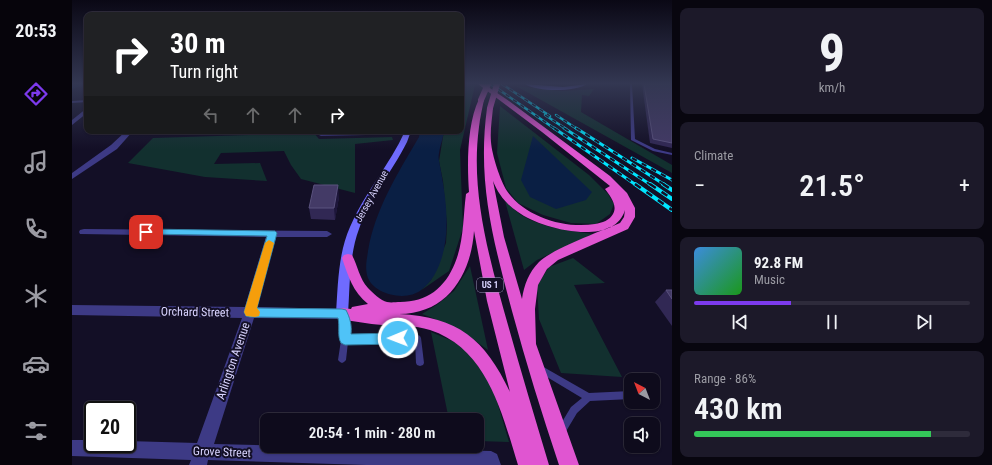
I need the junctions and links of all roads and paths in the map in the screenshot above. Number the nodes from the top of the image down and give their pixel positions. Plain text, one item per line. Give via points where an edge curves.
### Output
1 (485, 106) edge
2 (486, 106) edge
3 (506, 106) edge
4 (512, 106) edge
5 (632, 106) edge
6 (84, 113) edge
7 (74, 121) edge
8 (127, 134) edge
9 (406, 134) edge
10 (486, 144) junction
11 (672, 154) edge
12 (72, 177) edge
13 (474, 178) junction
14 (84, 232) dead end
15 (272, 233) junction
16 (327, 234) dead end
17 (348, 258) junction
18 (385, 308) junction
19 (72, 310) edge
20 (250, 312) junction
21 (342, 314) junction
22 (398, 319) junction
23 (398, 338) junction
24 (345, 339) junction
25 (529, 347) junction
26 (342, 360) dead end
27 (420, 363) dead end
28 (536, 367) junction
29 (624, 395) edge
30 (588, 397) junction
31 (559, 436) junction
32 (72, 448) edge
33 (200, 458) edge
34 (492, 463) edge
35 (570, 464) edge
36 (528, 465) edge
37 (539, 465) edge

1 - 13 highway, US 1 via 476,121
2 - 10 highway, US 1
3 - 10 highway via 608,187 617,199 619,215 604,226 583,229 548,223 526,213 511,202 501,189
4 - 25 highway via 607,179 623,195 630,207 629,219 624,226 554,257 536,272 529,295
5 - 11 lane via 633,140 654,150
6 - 7 street
8 - 12 street via 114,147
9 - 17 main road, Jersey Avenue via 358,218 350,240
10 - 25 highway, US 1 via 495,220
13 - 18 highway via 465,250 453,280 441,294 427,303 403,308
13 - 37 highway, US 1 via 489,278 508,357
14 - 15 street
15 - 16 street
15 - 20 street, Arlington Avenue
17 - 18 highway via 361,290
17 - 21 main road, Jersey Avenue
18 - 21 highway
19 - 20 street, Orchard Street
20 - 21 street, Orchard Street
20 - 33 street, Arlington Avenue
21 - 22 highway
21 - 24 lane via 346,327
22 - 23 lane
22 - 36 highway via 441,326 478,352 499,384
23 - 24 lane
23 - 27 lane via 418,338
24 - 26 lane
25 - 28 highway, US 1
28 - 30 lane
28 - 31 highway, US 1
29 - 30 lane
30 - 31 lane via 574,410
31 - 35 highway, US 1
32 - 33 street, Grove Street
33 - 34 street, Grove Street

